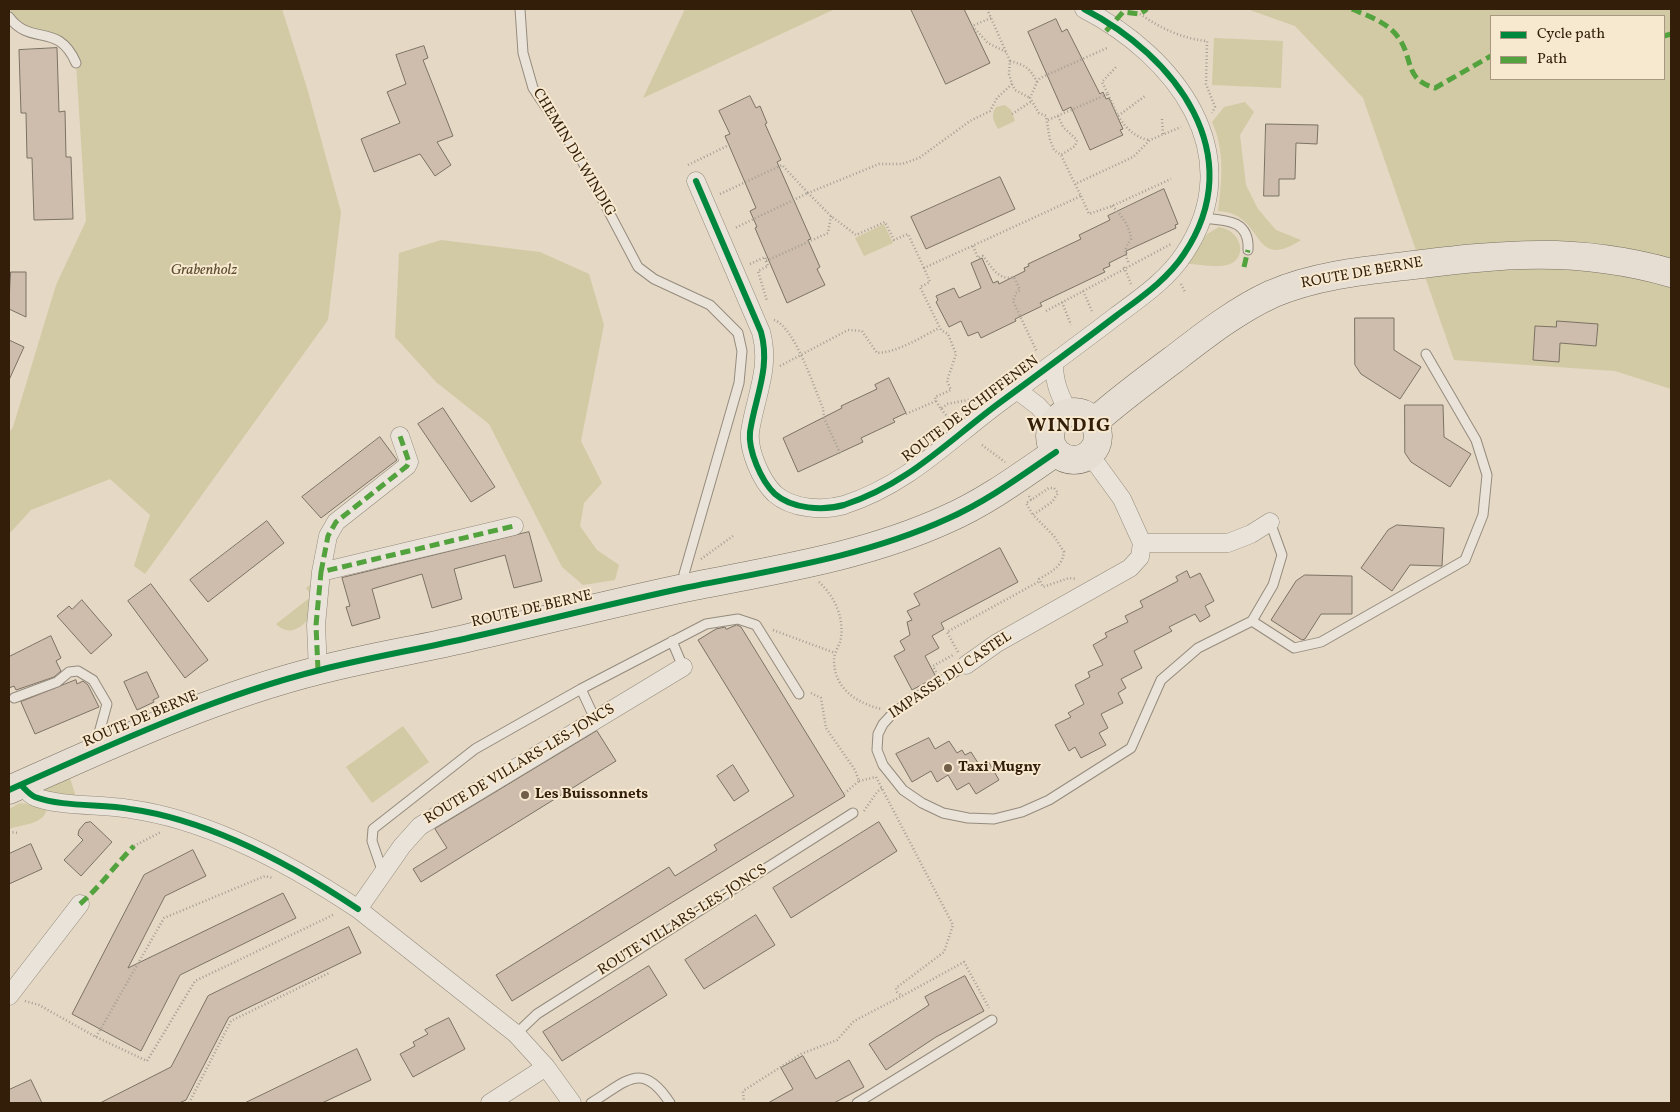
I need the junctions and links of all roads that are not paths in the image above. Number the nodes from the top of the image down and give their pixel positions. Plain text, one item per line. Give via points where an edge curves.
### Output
1 (520, 9) edge
2 (1084, 9) edge
3 (9, 17) edge
4 (76, 63) dead end
5 (696, 181) dead end
6 (1201, 218) junction
7 (1248, 250) dead end
8 (1671, 273) edge
9 (1426, 354) dead end
10 (1054, 364) junction
11 (1017, 390) junction
12 (1061, 418) junction
13 (1094, 422) junction
14 (400, 436) dead end
15 (1056, 452) junction
16 (1090, 455) junction
17 (1270, 522) joint
18 (514, 526) dead end
19 (1142, 543) junction
20 (321, 572) junction
21 (685, 579) junction
22 (1252, 621) junction
23 (672, 641) junction
24 (966, 665) joint
25 (683, 667) joint
26 (318, 670) junction
27 (581, 689) junction
28 (798, 694) road end
29 (14, 698) dead end
30 (595, 719) junction
31 (104, 749) junction
32 (15, 788) edge
33 (858, 814) road end
34 (383, 873) junction
35 (80, 904) dead end
36 (358, 909) junction
37 (16, 998) edge
38 (992, 1020) road end
39 (516, 1034) junction
40 (546, 1067) junction
41 (490, 1103) edge
42 (572, 1103) edge
43 (591, 1103) edge
44 (670, 1103) edge
45 (857, 1103) edge

1 - 21 lane, CHEMIN DU WINDIG via 523,53 533,88 582,161 638,266 654,279 710,305 738,333 742,350 739,383
2 - 6 street, ROUTE DE SCHIFFENEN via 1121,32 1158,63 1194,108 1204,133 1209,164 1209,193
3 - 4 lane via 23,31 61,41
5 - 11 street, ROUTE DE SCHIFFENEN via 762,332 766,348 764,374 750,434 757,468 775,494 803,508 842,505 884,488 934,457
6 - 7 lane via 1226,219 1243,228 1249,242
6 - 10 street, ROUTE DE SCHIFFENEN via 1184,254 1156,285
8 - 13 main road, ROUTE DE BERNE via 1605,259 1539,254 1364,271 1300,284 1271,295 1217,327
9 - 22 lane via 1476,440 1487,475 1483,515 1465,560 1321,642 1294,648
10 - 11 street, ROUTE DE SCHIFFENEN
10 - 12 street, ROUTE DE SCHIFFENEN
11 - 12 street, ROUTE DE SCHIFFENEN
12 - 13 main road via 1083,414
12 - 15 main road via 1050,438
13 - 16 main road via 1098,429 1098,443
14 - 20 street via 409,462 407,466 336,522 328,536
15 - 16 main road via 1076,460
15 - 21 main road, ROUTE DE BERNE via 957,515 897,540 808,564
16 - 19 street via 1122,499
17 - 19 street via 1228,543
17 - 22 lane via 1282,555 1273,586
18 - 20 street
19 - 24 street, IMPASSE DU CASTEL via 1140,557 1130,568 997,643
20 - 26 street via 316,625
21 - 26 main road, ROUTE DE BERNE
22 - 24 lane, IMPASSE DU CASTEL via 1198,648 1160,680 1132,748 1049,800 1022,812 994,819 943,813 922,803 893,780 877,750 878,734 894,712
23 - 25 lane
23 - 27 lane
23 - 28 lane via 706,624 738,619 756,625
25 - 30 street, ROUTE DE VILLARS-LES-JONCS
26 - 31 main road, ROUTE DE BERNE via 217,702
27 - 30 lane
27 - 34 lane via 475,748 373,828 372,841
29 - 31 lane via 52,684 69,672 83,672 106,699 107,710 99,733
30 - 34 street, ROUTE DE VILLARS-LES-JONCS via 420,826
31 - 32 main road, ROUTE DE BERNE
32 - 36 street via 34,797 130,809 177,820 261,853
33 - 39 lane, ROUTE VILLARS-LES-JONCS via 537,1014
34 - 36 street, ROUTE DE VILLARS-LES-JONCS
35 - 37 street
36 - 39 street
38 - 45 lane
39 - 40 street
40 - 41 street
40 - 42 street
43 - 44 lane via 632,1078 647,1078

